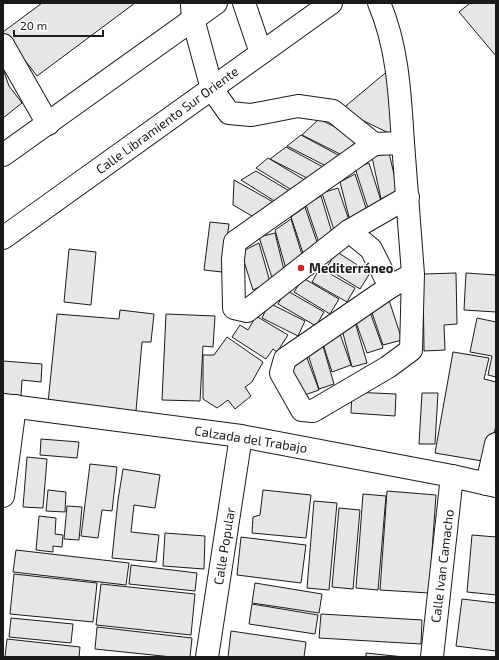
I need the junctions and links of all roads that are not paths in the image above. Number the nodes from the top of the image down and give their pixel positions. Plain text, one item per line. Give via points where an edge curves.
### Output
1 (216, 3) edge
2 (244, 3) edge
3 (331, 3) edge
4 (379, 3) edge
5 (193, 11) edge
6 (3, 45) edge
7 (261, 53) junction
8 (212, 89) junction
9 (48, 124) junction
10 (403, 143) junction
11 (374, 144) junction
12 (3, 155) edge
13 (408, 197) junction
14 (349, 231) junction
15 (3, 238) edge
16 (413, 274) junction
17 (390, 287) junction
18 (9, 405) edge
19 (241, 436) junction
20 (496, 444) edge
21 (452, 476) junction
22 (491, 485) edge
23 (3, 496) edge
24 (207, 657) edge
25 (432, 657) edge

1 - 5 street
2 - 7 street
3 - 7 street, Calle Libramiento Sur Oriente
4 - 10 street via 393,52 400,94
5 - 8 street
5 - 9 street
6 - 9 street
7 - 8 street, Calle Libramiento Sur Oriente
8 - 11 street via 229,113 251,115 298,106 333,111
8 - 15 street, Calle Libramiento Sur Oriente
9 - 12 street
10 - 11 street
10 - 13 street
11 - 14 street via 235,242 234,308 247,311
13 - 14 street
13 - 16 street
14 - 17 street via 371,249
16 - 17 street
16 - 17 street via 411,350 388,367 313,411 302,410 281,372 285,359
18 - 19 street, Calzada del Trabajo
18 - 23 street
19 - 21 street, Calzada del Trabajo
19 - 24 street, Calle Popular
20 - 22 street
21 - 22 street, Calzada del Trabajo
21 - 25 street, Calle Ivan Camacho

